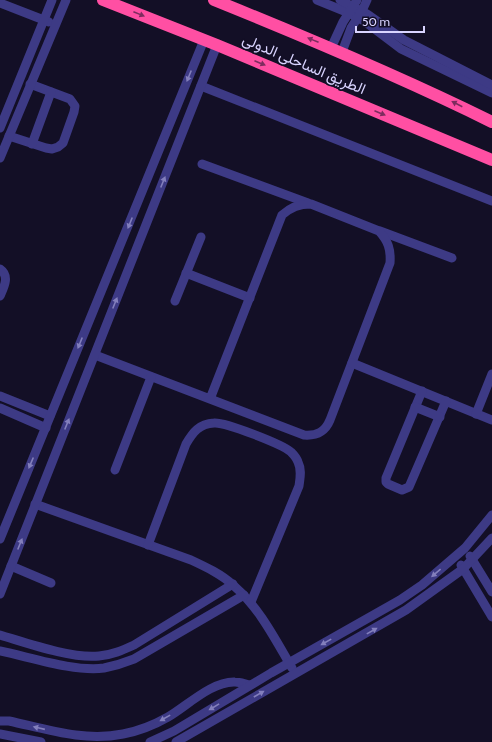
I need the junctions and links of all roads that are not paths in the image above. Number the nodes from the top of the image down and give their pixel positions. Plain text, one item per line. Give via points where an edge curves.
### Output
1 (52, 0) edge
2 (66, 0) edge
3 (103, 0) edge
4 (214, 0) edge
5 (317, 0) edge
6 (340, 0) edge
7 (367, 0) edge
8 (0, 3) edge
9 (353, 7) edge
10 (360, 15) junction
11 (44, 20) junction
12 (56, 24) junction
13 (204, 40) junction
14 (216, 45) junction
15 (336, 50) junction
16 (30, 84) junction
17 (492, 84) edge
18 (201, 86) junction
19 (51, 92) junction
20 (492, 93) edge
21 (492, 122) edge
22 (0, 128) edge
23 (9, 136) junction
24 (32, 144) junction
25 (0, 158) edge
26 (491, 158) edge
27 (202, 164) dead end
28 (492, 201) edge
29 (311, 204) junction
30 (379, 231) junction
31 (201, 237) dead end
32 (452, 258) dead end
33 (0, 269) edge
34 (186, 273) junction
35 (0, 296) edge
36 (250, 298) junction
37 (175, 301) dead end
38 (95, 355) junction
39 (352, 363) junction
40 (492, 374) edge
41 (151, 377) junction
42 (422, 391) junction
43 (0, 396) edge
44 (210, 399) junction
45 (446, 401) junction
46 (415, 407) junction
47 (0, 408) edge
48 (476, 414) junction
49 (50, 416) junction
50 (440, 417) junction
51 (492, 420) edge
52 (46, 428) junction
53 (115, 470) dead end
54 (35, 504) junction
55 (492, 515) edge
56 (2, 529) edge
57 (492, 538) edge
58 (0, 539) edge
59 (148, 545) junction
60 (465, 548) junction
61 (455, 557) junction
62 (473, 560) junction
63 (11, 566) junction
64 (463, 569) junction
65 (51, 583) dead end
66 (233, 584) junction
67 (492, 592) edge
68 (0, 594) edge
69 (244, 595) junction
70 (251, 602) junction
71 (492, 617) edge
72 (0, 635) edge
73 (0, 651) edge
74 (289, 663) junction
75 (296, 673) junction
76 (250, 686) junction
77 (0, 721) edge
78 (0, 734) edge
79 (12, 739) edge
80 (41, 742) edge
81 (150, 742) edge
82 (176, 742) edge

1 - 11 street
2 - 12 street
3 -> 13 highway, الطريق الساحلى الدولى
15 -> 4 highway, الطريق الساحلى الدولى
5 - 9 street
6 - 9 street
7 - 10 street
8 - 11 street
9 - 10 street
9 - 15 street via 342,22
10 - 15 street
10 - 17 street
10 - 20 street via 401,50
11 - 12 street
11 - 22 street
12 - 16 street
13 - 14 highway, الطريق الساحلى الدولى
13 -> 49 street
14 - 18 street
14 -> 26 highway, الطريق الساحلى الدولى
21 -> 15 highway, الطريق الساحلى الدولى
16 - 19 street
16 - 23 street
18 - 28 street
38 -> 18 street
19 - 24 street
19 - 24 street via 72,101 75,106 63,143 49,149
23 - 24 street
23 - 25 street
27 - 29 street
29 - 30 street
29 - 36 street via 295,206 282,215
30 - 32 street
30 - 39 street via 389,245 390,263
31 - 34 street
33 - 35 street via 5,273 6,279
34 - 36 street
34 - 37 street
36 - 44 street
38 - 41 street
54 -> 38 street
39 - 42 street
39 - 44 street via 327,428 312,436
40 - 48 street
41 - 44 street
41 - 53 street
42 - 45 street
42 - 46 street
43 - 49 street
45 - 48 street
45 - 50 street
46 - 50 street
46 - 50 street via 386,480 388,484 402,490 409,487
47 - 52 street
48 - 51 street
49 - 52 street
52 -> 56 street
54 - 59 street
63 -> 54 street
55 - 60 street
56 - 58 street
57 - 62 street
59 - 66 street via 213,570
59 - 70 street via 192,433 203,425 215,423 227,425 281,446 291,452 298,462 301,474 299,486
60 - 61 street
60 - 62 street
61 - 64 street
61 -> 74 street via 400,600
62 - 64 street
62 - 67 street
63 - 65 street
63 - 68 street
64 - 71 street
75 -> 64 street via 406,610
66 - 69 street
66 - 72 street via 118,653 80,656
69 - 70 street
69 - 73 street via 134,659 119,665 104,668 72,667
70 - 74 street
74 - 75 street
74 - 76 street
82 -> 75 street
76 -> 77 street via 235,682 220,685 158,722 136,731 112,736 86,737
76 -> 81 street via 174,731
78 - 79 street
79 - 80 street

